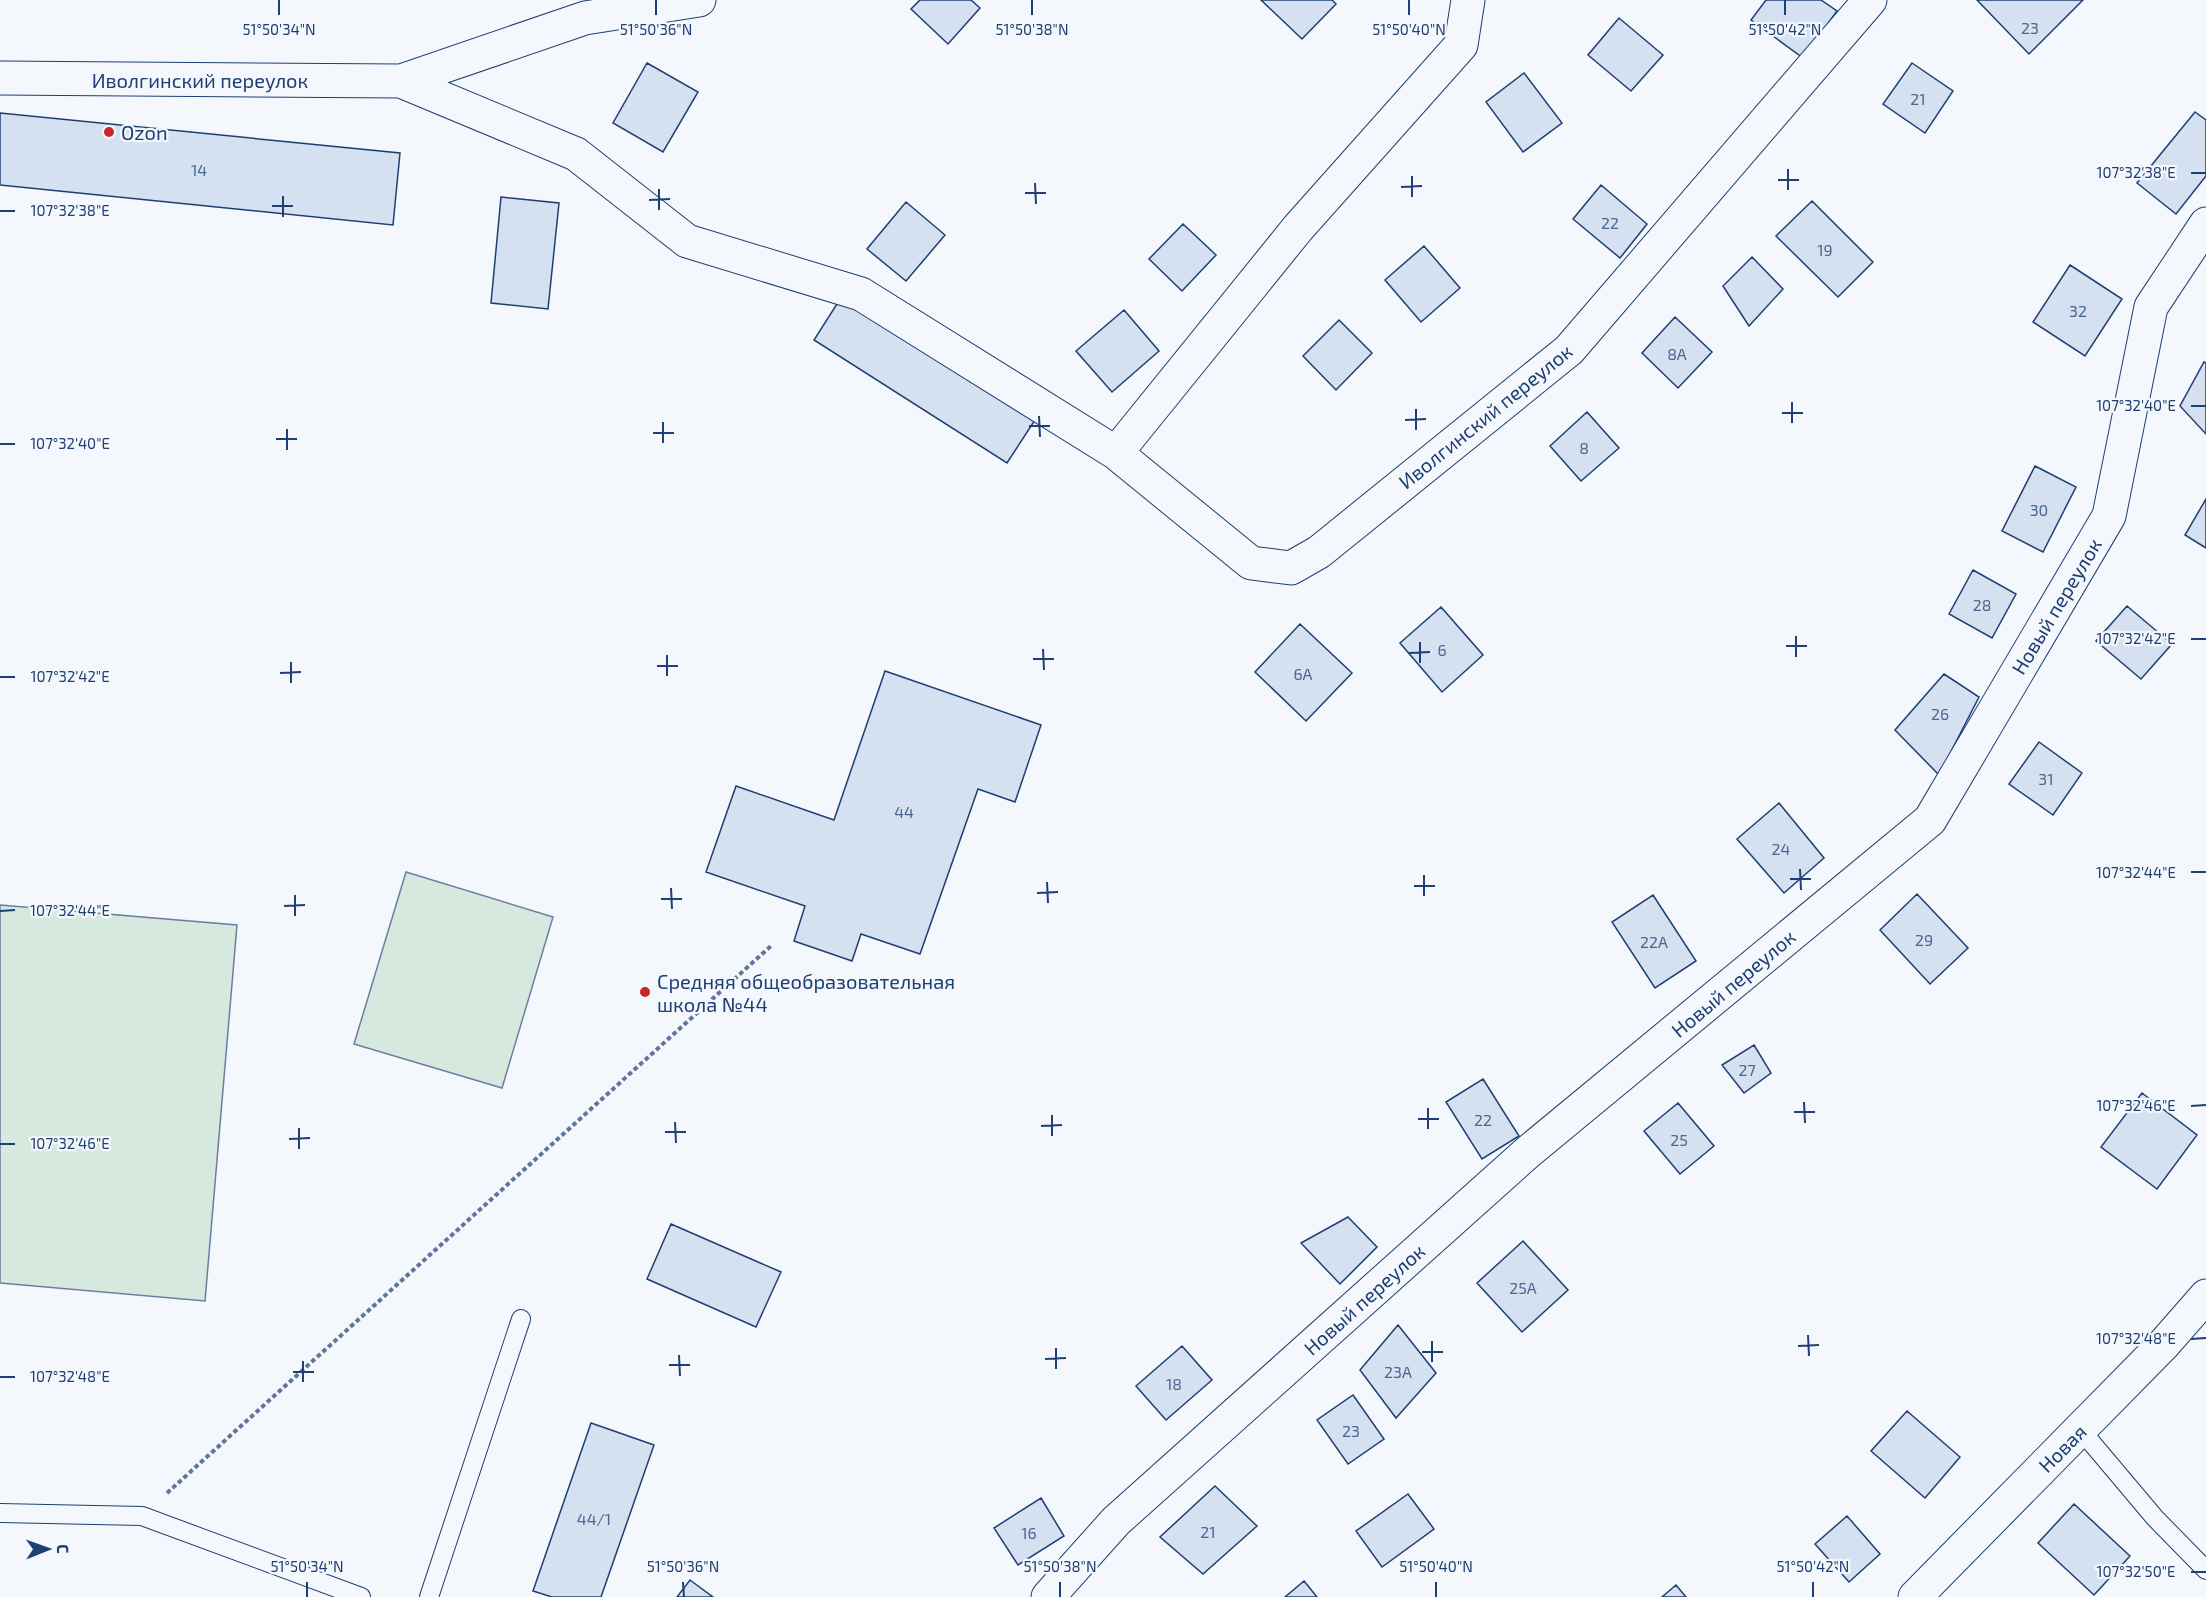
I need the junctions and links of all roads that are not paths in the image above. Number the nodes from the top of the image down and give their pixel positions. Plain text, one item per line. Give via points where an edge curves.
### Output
1 (699, 0) edge
2 (1468, 0) edge
3 (1870, 0) edge
4 (0, 78) edge
5 (401, 81) junction
6 (2206, 224) edge
7 (1116, 453) junction
8 (2206, 1296) edge
9 (520, 1319) dead end
10 (2080, 1429) junction
11 (0, 1512) edge
12 (2206, 1570) edge
13 (361, 1597) edge
14 (429, 1597) edge
15 (1048, 1597) edge
16 (1915, 1597) edge

1 - 5 street, Иволгинский переулок via 585,18
2 - 7 street via 1461,45 1298,228
3 - 7 street, Иволгинский переулок via 1569,350 1319,552 1291,568 1251,563
4 - 5 street, Иволгинский переулок
5 - 7 street, Иволгинский переулок via 576,154 687,241 861,294
6 - 15 street, Новый переулок via 2151,308 2109,516 1930,820 1528,1152 1116,1521
8 - 10 street, Новая
9 - 14 lane
10 - 12 lane via 2155,1518
10 - 16 street, Новая
11 - 13 lane via 142,1516

